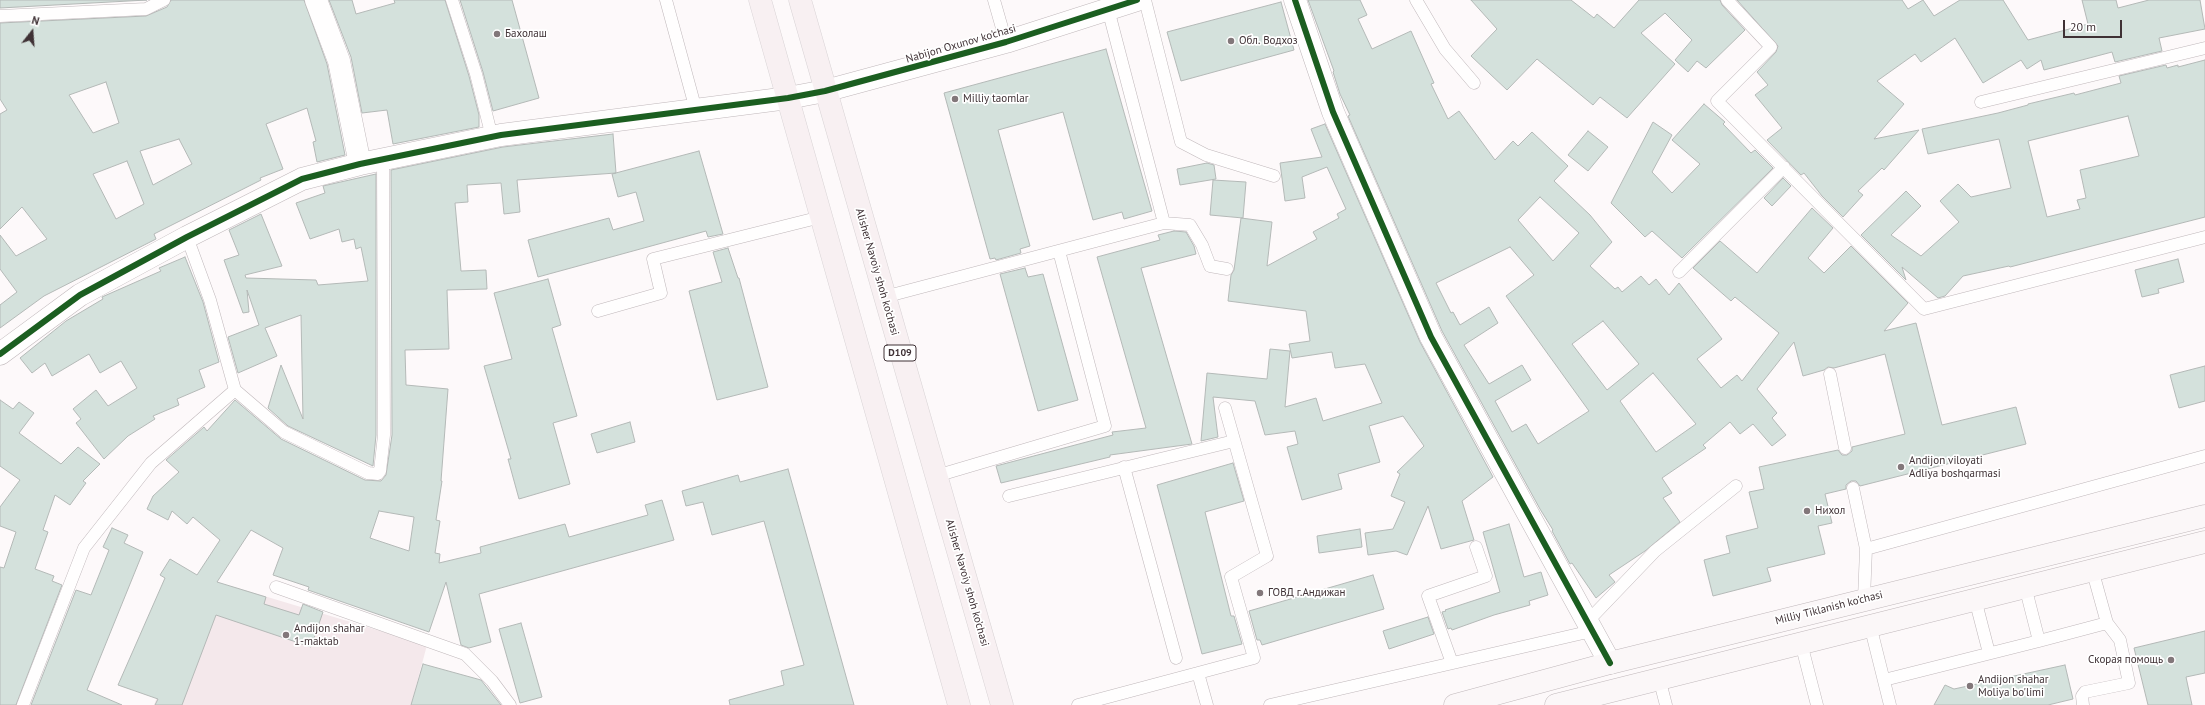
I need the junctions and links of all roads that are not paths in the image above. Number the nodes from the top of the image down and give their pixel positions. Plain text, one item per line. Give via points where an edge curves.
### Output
1 (164, 0) edge
2 (316, 0) edge
3 (452, 0) edge
4 (666, 0) edge
5 (760, 0) edge
6 (800, 0) edge
7 (994, 0) edge
8 (1137, 0) edge
9 (1145, 0) edge
10 (1295, 0) edge
11 (1416, 0) edge
12 (1727, 0) edge
13 (1108, 9) junction
14 (0, 16) edge
15 (1006, 42) junction
16 (2205, 48) edge
17 (1474, 83) dead end
18 (825, 91) junction
19 (788, 98) junction
20 (1981, 102) dead end
21 (696, 110) junction
22 (492, 137) junction
23 (383, 160) junction
24 (360, 164) junction
25 (1784, 168) junction
26 (1274, 176) dead end
27 (822, 217) junction
28 (1164, 223) junction
29 (187, 237) junction
30 (2205, 237) edge
31 (1059, 251) junction
32 (1227, 269) dead end
33 (1678, 272) dead end
34 (884, 298) junction
35 (598, 311) dead end
36 (0, 354) edge
37 (1830, 374) dead end
38 (235, 390) junction
39 (1224, 408) dead end
40 (1234, 441) junction
41 (1845, 448) dead end
42 (2205, 456) edge
43 (1124, 467) junction
44 (936, 476) junction
45 (1736, 486) dead end
46 (1853, 488) dead end
47 (1009, 496) dead end
48 (2205, 516) edge
49 (2205, 542) edge
50 (2086, 545) junction
51 (1476, 547) dead end
52 (1866, 549) junction
53 (2092, 569) junction
54 (2025, 586) junction
55 (276, 587) dead end
56 (1864, 599) junction
57 (1975, 599) junction
58 (2106, 623) junction
59 (1870, 625) junction
60 (1590, 627) junction
61 (2039, 641) junction
62 (1801, 643) junction
63 (1989, 653) junction
64 (1176, 658) dead end
65 (1452, 663) junction
66 (1610, 663) junction
67 (1198, 673) junction
68 (1659, 678) junction
69 (1884, 680) junction
70 (23, 705) edge
71 (510, 705) edge
72 (959, 705) edge
73 (1002, 705) edge
74 (1078, 705) edge
75 (1207, 705) edge
76 (1270, 705) edge
77 (1455, 705) edge
78 (1556, 705) edge
79 (1666, 705) edge
80 (1817, 705) edge
81 (1890, 705) edge
82 (2083, 705) edge

1 - 14 lane via 146,10
2 - 24 street via 339,61
3 - 22 lane via 476,74
4 - 21 lane
5 - 19 main road
6 - 18 main road, Alisher Navoiy shoh ko'chasi / D109
7 - 15 lane
8 - 13 street, Nabijon Oxunov ko'chasi
9 - 26 lane via 1180,142 1206,155
10 - 60 street via 1333,112 1431,337
11 - 17 lane via 1445,49
12 - 25 lane via 1771,47 1717,101
13 - 15 street, Nabijon Oxunov ko'chasi
13 - 28 lane
15 - 18 street, Nabijon Oxunov ko'chasi
16 - 20 lane
18 - 19 street, Nabijon Oxunov ko'chasi
18 - 34 main road, Alisher Navoiy shoh ko'chasi / D109
19 - 21 street, Nabijon Oxunov ko'chasi
19 - 27 main road
21 - 22 street, Nabijon Oxunov ko'chasi
22 - 23 street, Nabijon Oxunov ko'chasi
23 - 24 street, Nabijon Oxunov ko'chasi
23 - 38 lane via 384,435 380,471 378,474 368,473 284,432
24 - 29 street, Nabijon Oxunov ko'chasi via 302,179
25 - 30 lane via 1924,309
25 - 33 lane
27 - 35 lane via 653,259 661,293
27 - 72 main road
28 - 31 lane
28 - 32 lane via 1190,225 1202,245 1210,266
29 - 36 street, Nabijon Oxunov ko'chasi via 80,295
29 - 38 lane via 210,300
31 - 34 lane
31 - 44 lane via 1105,426
34 - 44 main road, Alisher Navoiy shoh ko'chasi / D109
37 - 41 lane
38 - 70 lane via 151,463 84,548
39 - 40 lane
40 - 43 lane
40 - 67 lane via 1268,556 1231,577 1254,658
42 - 52 lane
43 - 47 lane
43 - 64 lane
44 - 73 main road, Alisher Navoiy shoh ko'chasi / D109
45 - 60 lane via 1655,551
46 - 52 lane
48 - 50 main road, Milliy Tiklanish ko'chasi
49 - 53 main road
50 - 53 main road
50 - 56 main road, Milliy Tiklanish ko'chasi
51 - 65 lane via 1486,576 1428,596
52 - 56 lane
53 - 54 main road
53 - 58 lane
54 - 57 main road
54 - 61 lane
55 - 71 lane via 465,654 492,681
56 - 59 main road
56 - 66 main road, Milliy Tiklanish ko'chasi
57 - 59 main road
57 - 63 lane
58 - 61 lane
58 - 82 lane via 2120,640 2129,683 2085,692 2082,696
59 - 62 main road
59 - 69 lane
60 - 65 lane
60 - 66 street
61 - 63 lane
62 - 68 main road
62 - 80 lane
63 - 69 lane
65 - 76 lane
66 - 77 main road, Milliy Tiklanish ko'chasi
67 - 74 lane
67 - 75 lane
68 - 78 main road
68 - 79 lane
69 - 81 lane

